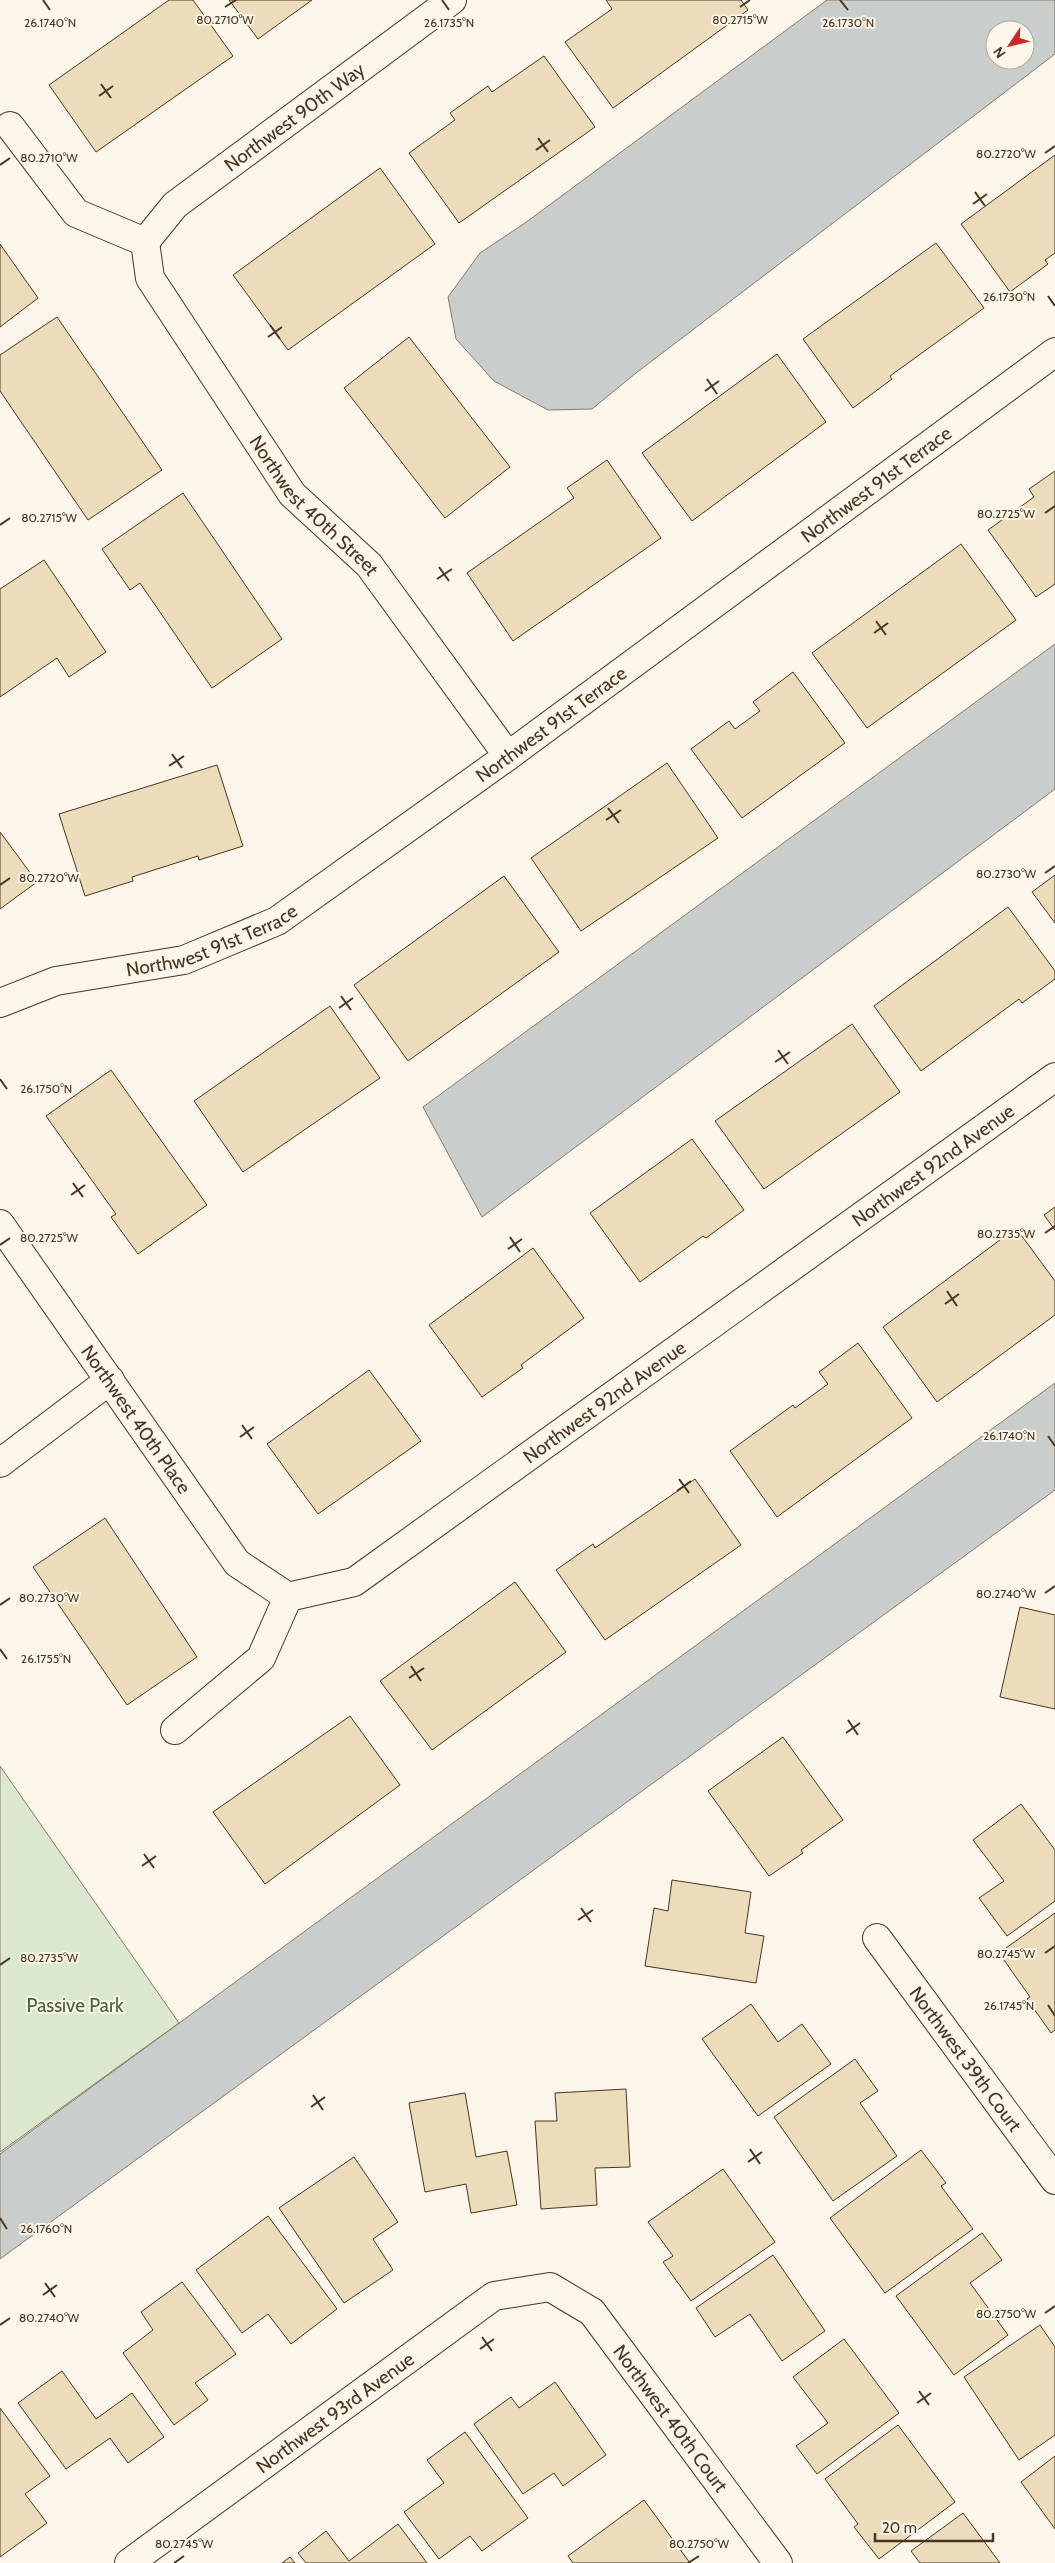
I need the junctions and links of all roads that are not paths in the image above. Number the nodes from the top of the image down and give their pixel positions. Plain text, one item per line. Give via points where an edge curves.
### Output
1 (452, 0) edge
2 (10, 126) dead end
3 (145, 242) junction
4 (1055, 352) edge
5 (508, 756) junction
6 (0, 1003) edge
7 (1055, 1077) edge
8 (0, 1224) edge
9 (110, 1380) junction
10 (0, 1463) edge
11 (288, 1597) junction
12 (175, 1730) dead end
13 (877, 1938) dead end
14 (1055, 2180) edge
15 (550, 2288) joint
16 (129, 2563) edge
17 (778, 2563) edge

1 - 3 street, Northwest 90th Way via 175,205
2 - 3 street via 76,213
3 - 5 street, Northwest 40th Street via 150,278 292,494 369,565
4 - 5 street, Northwest 91st Terrace
5 - 6 street, Northwest 91st Terrace via 276,921 184,960 56,982
7 - 11 street, Northwest 92nd Avenue via 354,1582
8 - 9 street, Northwest 40th Place
9 - 10 street
9 - 11 street, Northwest 40th Place via 237,1563
11 - 12 street via 261,1658
13 - 14 street, Northwest 39th Court
15 - 16 street, Northwest 93rd Avenue via 494,2296
15 - 17 street, Northwest 40th Court via 592,2312

